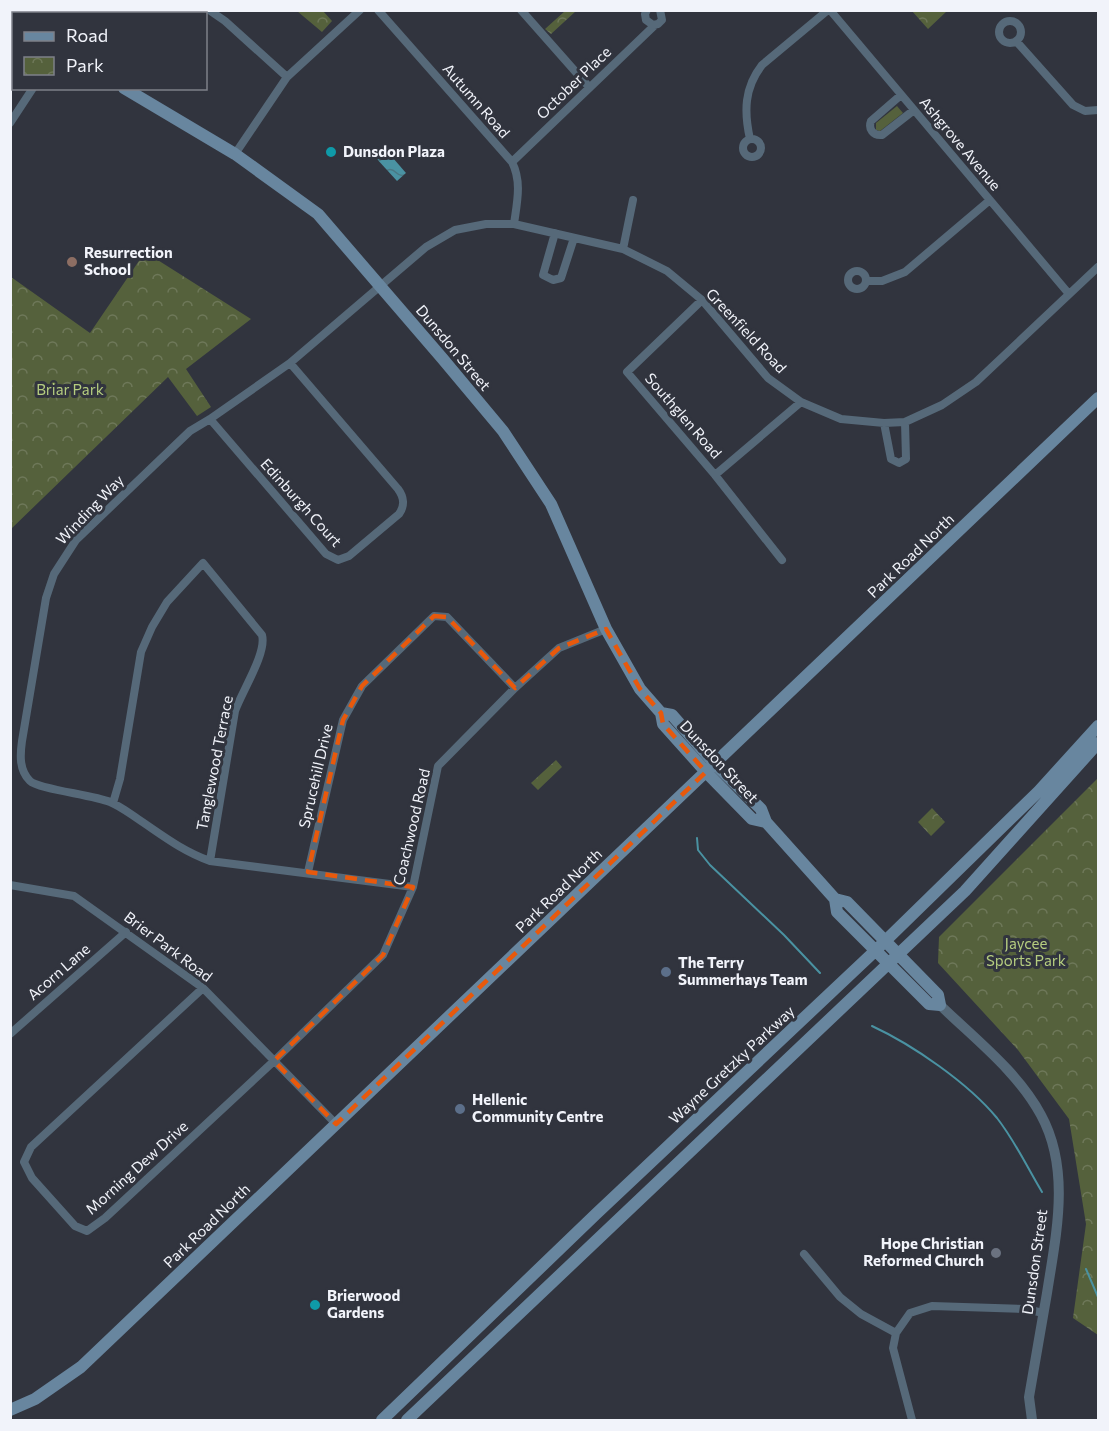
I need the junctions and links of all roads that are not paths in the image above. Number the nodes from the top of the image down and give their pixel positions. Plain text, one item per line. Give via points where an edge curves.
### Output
1 (209, 10) edge
2 (360, 10) edge
3 (378, 10) edge
4 (521, 10) edge
5 (647, 10) edge
6 (660, 10) edge
7 (829, 10) edge
8 (656, 25) junction
9 (1016, 41) dead end
10 (287, 77) junction
11 (589, 87) junction
12 (32, 90) edge
13 (127, 90) edge
14 (902, 95) junction
15 (914, 110) junction
16 (1098, 110) edge
17 (10, 123) edge
18 (750, 139) dead end
19 (235, 154) junction
20 (512, 162) junction
21 (633, 200) dead end
22 (990, 200) junction
23 (514, 224) junction
24 (555, 232) junction
25 (574, 238) junction
26 (623, 249) junction
27 (1098, 267) edge
28 (866, 281) dead end
29 (380, 285) junction
30 (1069, 294) junction
31 (702, 300) junction
32 (290, 363) junction
33 (1098, 398) edge
34 (801, 402) junction
35 (210, 419) junction
36 (905, 422) junction
37 (884, 423) junction
38 (715, 475) junction
39 (782, 560) dead end
40 (606, 629) junction
41 (515, 688) junction
42 (1098, 726) edge
43 (1098, 742) edge
44 (710, 768) junction
45 (113, 803) junction
46 (210, 861) junction
47 (308, 872) junction
48 (10, 885) edge
49 (413, 887) junction
50 (835, 899) junction
51 (126, 932) junction
52 (885, 940) junction
53 (875, 951) junction
54 (898, 953) junction
55 (888, 963) junction
56 (203, 988) junction
57 (939, 1005) junction
58 (10, 1034) edge
59 (274, 1061) junction
60 (336, 1124) junction
61 (804, 1254) dead end
62 (1043, 1313) junction
63 (896, 1333) junction
64 (10, 1410) edge
65 (382, 1420) edge
66 (407, 1420) edge
67 (912, 1420) edge
68 (1032, 1420) edge

1 - 10 street
2 - 10 street
3 - 20 street, Autumn Road
4 - 11 street
5 - 8 street via 646,20
6 - 8 street via 662,20
7 - 14 street, Ashgrove Avenue
7 - 18 street via 755,73 746,101
8 - 11 street, October Place
9 - 16 street via 1072,105 1085,111
10 - 19 street
11 - 20 street, October Place
12 - 17 street
13 - 19 main road, Dunsdon Street
14 - 15 street, Ashgrove Avenue
14 - 15 street via 871,121 872,132 882,135
15 - 22 street, Ashgrove Avenue
19 - 29 main road, Dunsdon Street via 318,214
20 - 23 street, Autumn Road via 519,189
21 - 26 street
22 - 28 street via 905,272 882,281
22 - 30 street, Ashgrove Avenue
23 - 24 street, Greenfield Road
23 - 29 street, Greenfield Road via 455,230 426,247
24 - 25 street, Greenfield Road
24 - 25 street via 543,275 553,280 561,278
25 - 26 street, Greenfield Road
26 - 31 street, Greenfield Road via 667,271
27 - 30 street, Greenfield Road
29 - 32 street, Winding Way
29 - 40 main road, Dunsdon Street via 496,422 521,458 551,504
30 - 36 street, Greenfield Road via 976,382 942,405
31 - 34 street, Greenfield Road via 768,378
31 - 38 street, Southglen Road via 627,372
32 - 35 street, Winding Way
32 - 35 street, Edinburgh Court via 403,498 399,514 349,556 338,560 326,554
33 - 44 main road, Park Road North
34 - 37 street, Greenfield Road via 841,419
34 - 38 street
35 - 45 street, Winding Way via 178,441 76,540 54,574 46,598 20,755 23,769 35,785
36 - 37 street, Greenfield Road
36 - 37 street via 906,459 899,463 891,459
38 - 39 street, Southglen Road
40 - 41 street, Coachwood Road via 559,648
40 - 44 main road, Dunsdon Street via 640,689 661,713 672,716
41 - 47 street, Sprucehill Drive via 447,617 434,616 362,687 343,720
41 - 49 street, Coachwood Road via 438,766
42 - 52 main road, Wayne Gretzky Parkway via 1039,791
43 - 54 main road via 965,891
44 - 50 main road, Dunsdon Street via 761,809 766,822
44 - 60 main road, Park Road North
45 - 46 street, Winding Way via 189,853
45 - 46 street, Tanglewood Terrace via 141,651 167,602 203,563 262,635 263,645 235,711
46 - 47 street, Winding Way
47 - 49 street, Winding Way
48 - 51 street, Brier Park Road via 74,896
49 - 59 street, Coachwood Road via 383,955
50 - 52 main road, Dunsdon Street via 847,902
50 - 53 main road, Dunsdon Street via 837,912
51 - 56 street, Brier Park Road
51 - 58 street, Acorn Lane
52 - 53 main road, Wayne Gretzky Parkway
52 - 54 main road, Dunsdon Street
53 - 55 main road, Dunsdon Street
53 - 65 main road, Wayne Gretzky Parkway
54 - 55 main road
54 - 57 main road, Dunsdon Street via 938,995
55 - 57 main road, Dunsdon Street via 929,1004
55 - 66 main road
56 - 59 street, Brier Park Road
56 - 59 street, Morning Dew Drive via 31,1147 24,1162 32,1178 75,1226 87,1231 105,1218
57 - 62 street, Dunsdon Street via 1024,1089 1053,1142 1059,1221
59 - 60 street, Brier Park Road
60 - 64 main road, Park Road North via 81,1367 35,1399
61 - 63 street via 840,1297
62 - 63 street via 932,1306 910,1313
62 - 68 street, Dunsdon Street via 1029,1397
63 - 67 street via 893,1348

